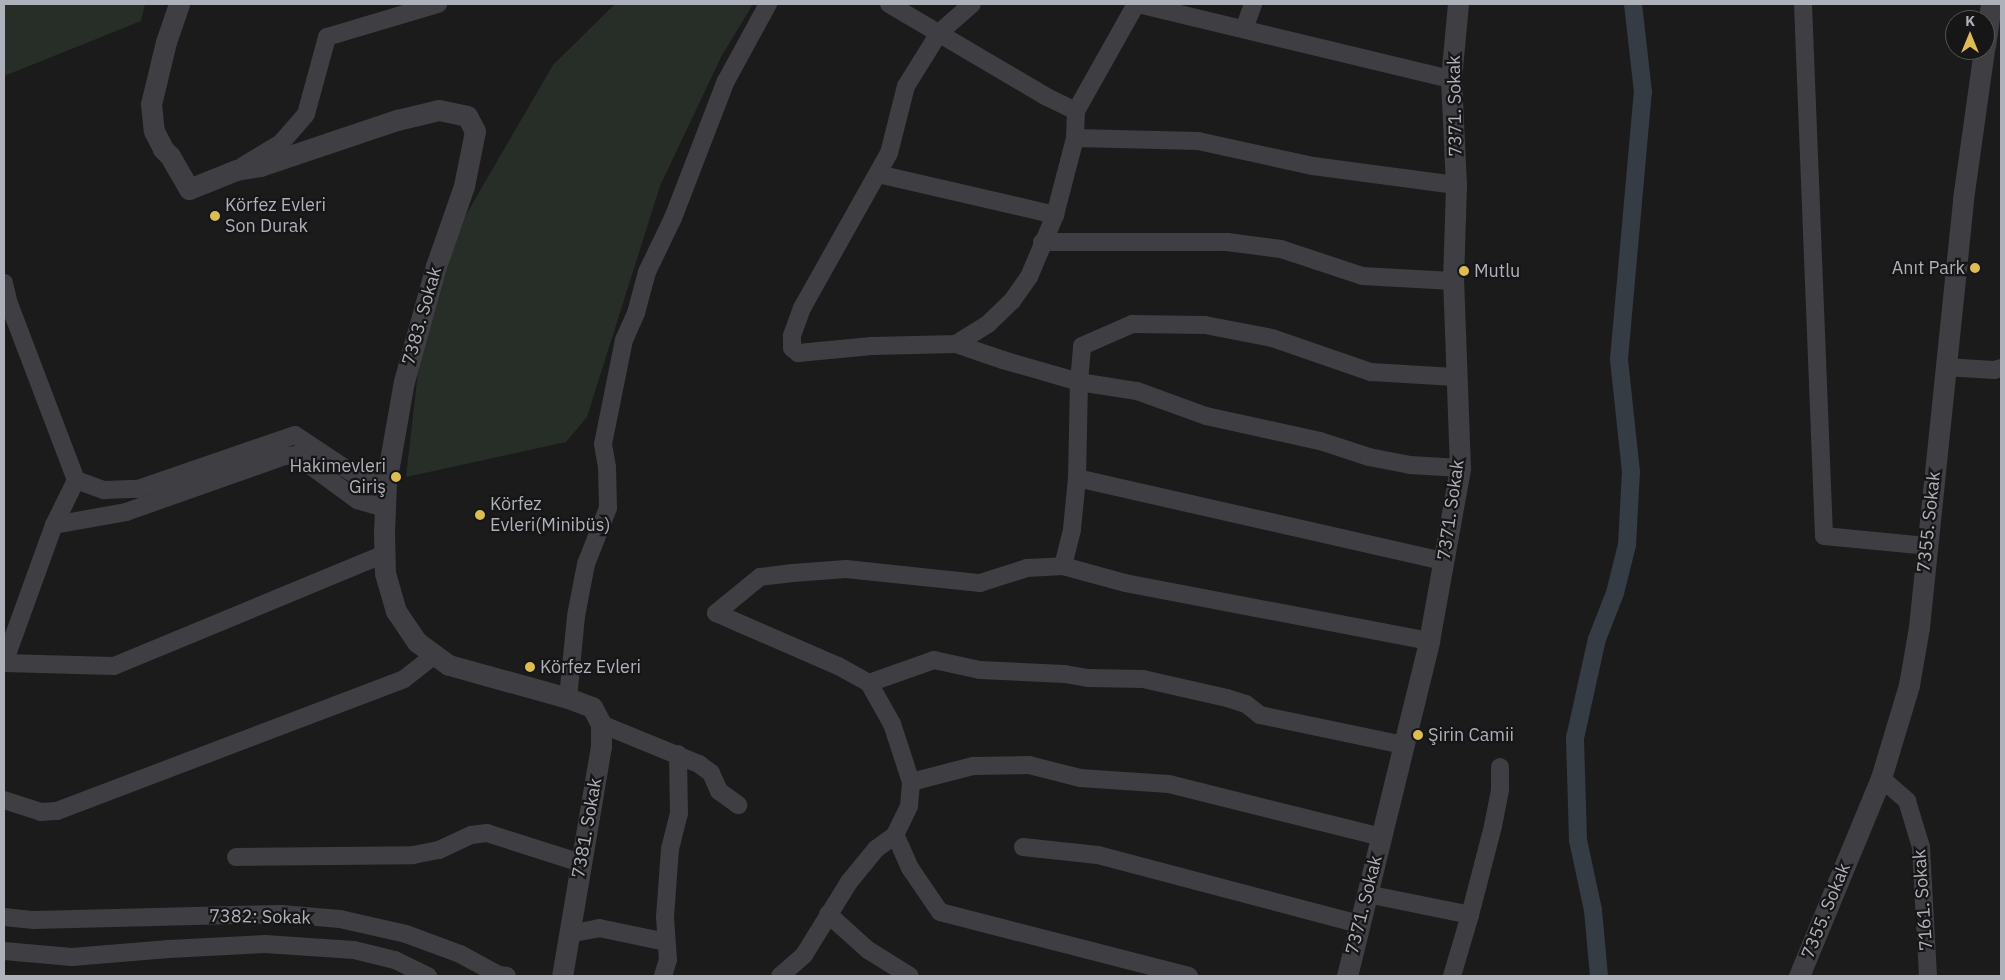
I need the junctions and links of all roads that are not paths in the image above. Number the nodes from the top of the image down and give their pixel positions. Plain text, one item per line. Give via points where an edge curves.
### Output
1 (179, 4) edge
2 (438, 4) edge
3 (768, 4) edge
4 (889, 4) edge
5 (972, 4) edge
6 (1137, 4) edge
7 (1253, 4) edge
8 (1458, 4) edge
9 (1802, 4) edge
10 (1244, 29) junction
11 (939, 33) junction
12 (1983, 60) edge
13 (1451, 78) junction
14 (1076, 110) junction
15 (1075, 138) junction
16 (236, 170) junction
17 (878, 174) junction
18 (1456, 185) junction
19 (1055, 215) junction
20 (1042, 242) junction
21 (1453, 281) junction
22 (4, 283) edge
23 (956, 344) junction
24 (1945, 367) junction
25 (2001, 368) edge
26 (1455, 377) junction
27 (1078, 382) junction
28 (1460, 468) junction
29 (1077, 478) junction
30 (76, 480) junction
31 (386, 483) junction
32 (385, 508) junction
33 (54, 525) junction
34 (1927, 546) junction
35 (384, 554) junction
36 (1443, 561) junction
37 (1063, 566) junction
38 (1429, 641) junction
39 (436, 656) junction
40 (4, 663) edge
41 (869, 683) junction
42 (568, 698) junction
43 (601, 724) junction
44 (1403, 745) junction
45 (678, 754) junction
46 (1500, 767) dead end
47 (1881, 778) junction
48 (910, 782) junction
49 (4, 800) edge
50 (738, 806) dead end
51 (895, 835) junction
52 (1381, 837) junction
53 (1022, 847) dead end
54 (236, 857) dead end
55 (581, 863) junction
56 (1367, 894) junction
57 (828, 914) junction
58 (1470, 915) junction
59 (4, 917) edge
60 (1360, 924) junction
61 (569, 934) junction
62 (666, 942) junction
63 (4, 951) edge
64 (428, 976) edge
65 (507, 976) edge
66 (562, 976) edge
67 (663, 976) edge
68 (780, 976) edge
69 (910, 976) edge
70 (1188, 976) edge
71 (1346, 976) edge
72 (1452, 976) edge
73 (1799, 976) edge
74 (1928, 976) edge

1 - 16 street, 7383. Sokak via 151,104 154,131 189,189
2 - 16 street via 327,36 306,114 281,143
3 - 42 street via 726,81 673,218 646,272 636,313 624,340 603,444 608,508 586,564 576,616
4 - 11 street
5 - 11 street
6 - 10 street
6 - 14 street
7 - 10 street
8 - 13 street, 7371. Sokak
9 - 34 street via 1824,536
10 - 13 street
11 - 14 street via 1048,98
11 - 17 street via 906,86 889,153
12 - 24 street, 7355. Sokak via 1963,199
13 - 18 street, 7371. Sokak
14 - 15 street
15 - 18 street via 1198,141 1313,166
15 - 19 street
16 - 31 street, 7383. Sokak via 260,166 397,120 439,110 467,116 475,131 464,186 436,266 404,381
17 - 19 street
17 - 23 street via 802,308 792,336 792,348 798,353 812,353 872,346
18 - 21 street, 7371. Sokak
19 - 20 street
20 - 21 street via 1227,242 1281,249 1362,276
20 - 23 street via 1029,277 1012,301 988,324
21 - 26 street, 7371. Sokak
22 - 30 street
23 - 27 street
24 - 25 street
24 - 34 street, 7355. Sokak
26 - 27 street via 1371,372 1272,338 1205,325 1132,324 1082,346
26 - 28 street, 7371. Sokak
27 - 28 street via 1137,391 1206,416 1320,441 1369,457
27 - 29 street
28 - 36 street, 7371. Sokak
29 - 36 street
29 - 37 street via 1072,528
30 - 31 street via 104,490 138,489 295,435 354,474
30 - 33 street
31 - 32 street, 7383. Sokak
32 - 33 street via 357,500 296,455 284,456 126,512
32 - 35 street, 7383. Sokak
33 - 40 street
34 - 47 street, 7355. Sokak via 1909,685
35 - 39 street, 7383. Sokak via 385,573 396,612 417,642
35 - 40 street via 114,666
36 - 38 street, 7371. Sokak
37 - 38 street via 1125,583
37 - 41 street via 1027,568 980,583 846,570 760,577 716,613 838,666
38 - 44 street, 7371. Sokak
39 - 42 street, 7383. Sokak via 449,665
39 - 49 street via 404,678 57,811 41,812
41 - 44 street via 934,660 980,670 1088,678 1143,678 1246,704 1260,715
41 - 48 street via 892,724
42 - 43 street via 592,708
43 - 45 street
43 - 55 street, 7381. Sokak via 601,746
44 - 52 street, 7371. Sokak
45 - 50 street via 711,773 719,791
45 - 62 street via 679,814 670,849
46 - 58 street via 1500,789 1493,826
47 - 73 street, 7355. Sokak
47 - 74 street, 7161. Sokak via 1907,801 1922,847
48 - 51 street via 909,806
48 - 52 street via 973,766 1029,765 1080,778 1169,784
51 - 57 street via 876,849
51 - 70 street via 910,868 940,912
52 - 56 street, 7371. Sokak
53 - 60 street via 1098,855
54 - 55 street via 413,855 438,850 471,835 487,833
55 - 61 street, 7381. Sokak
56 - 58 street
56 - 60 street, 7371. Sokak
57 - 68 street via 804,955
57 - 69 street via 868,950
58 - 72 street
59 - 65 street, 7382: Sokak via 34,920 282,914 340,919 406,934
60 - 71 street, 7371. Sokak
61 - 62 street via 599,928
61 - 66 street, 7381. Sokak
62 - 67 street via 668,960
63 - 64 street, 7382: Sokak via 72,957 265,944 354,950 395,960

